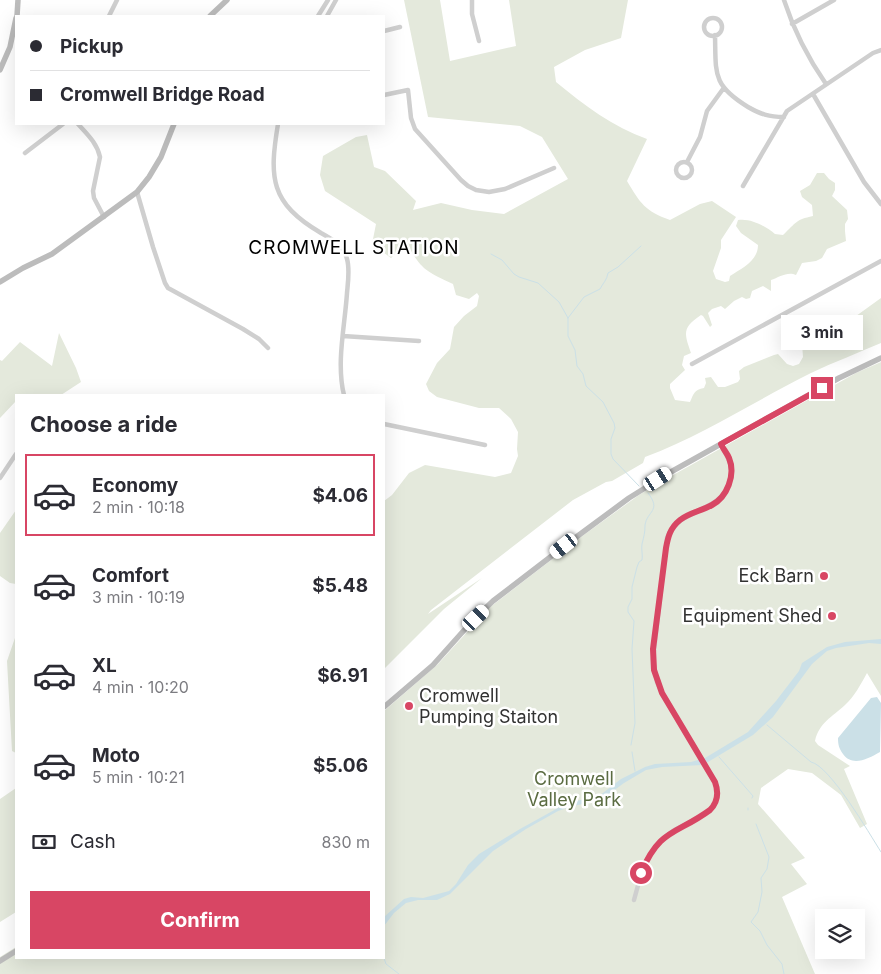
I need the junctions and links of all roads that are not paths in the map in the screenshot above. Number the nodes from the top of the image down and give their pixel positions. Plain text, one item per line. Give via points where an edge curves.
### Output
1 (18, 0) edge
2 (117, 0) edge
3 (227, 0) edge
4 (328, 0) edge
5 (336, 0) edge
6 (472, 0) edge
7 (784, 0) edge
8 (834, 0) edge
9 (16, 15) edge
10 (109, 15) edge
11 (211, 15) edge
12 (319, 15) edge
13 (328, 15) edge
14 (15, 24) edge
15 (792, 24) junction
16 (400, 27) dead end
17 (385, 31) edge
18 (715, 35) junction
19 (479, 42) dead end
20 (881, 50) edge
21 (0, 54) edge
22 (6, 57) junction
23 (0, 70) edge
24 (826, 84) junction
25 (724, 89) junction
26 (812, 94) junction
27 (385, 96) edge
28 (784, 117) junction
29 (61, 125) edge
30 (79, 125) edge
31 (174, 125) edge
32 (278, 125) edge
33 (25, 153) dead end
34 (687, 162) dead end
35 (554, 168) dead end
36 (742, 186) dead end
37 (137, 192) junction
38 (881, 204) edge
39 (104, 217) junction
40 (881, 261) edge
41 (0, 282) edge
42 (343, 336) junction
43 (419, 341) dead end
44 (268, 348) dead end
45 (881, 358) edge
46 (692, 364) dead end
47 (344, 394) edge
48 (385, 424) edge
49 (721, 444) junction
50 (485, 446) dead end
51 (15, 456) edge
52 (0, 478) edge
53 (385, 707) edge
54 (634, 900) dead end
55 (15, 952) edge
56 (0, 961) edge

1 - 9 main road
2 - 10 street
3 - 11 main road
4 - 12 street
5 - 13 street
6 - 19 street
7 - 15 street
8 - 15 street
14 - 22 main road
15 - 24 street
16 - 17 street
18 - 18 street via 720,32 722,24 718,19 710,18 705,28 707,33
18 - 25 street via 716,68
20 - 24 street
21 - 22 street
22 - 23 main road
24 - 26 street
25 - 28 street via 764,116
25 - 34 street via 707,111 700,137
26 - 28 street via 787,111
26 - 38 street via 864,182
27 - 35 street via 408,90 415,129 468,186 496,191
28 - 36 street
29 - 33 street
30 - 39 street via 99,152 93,191
31 - 37 main road via 161,157
32 - 42 street via 273,166 283,199 303,222 334,241 348,260
37 - 39 main road
37 - 44 street via 168,288 243,329
39 - 41 main road via 52,254
40 - 46 street
42 - 43 street
42 - 47 street via 341,370
45 - 49 main road
48 - 50 street
49 - 53 main road via 629,498 493,601 433,665
49 - 54 street via 731,464 728,487 714,504 680,520 667,538 653,649 657,682 718,791 714,806 704,815 673,831 657,844 641,873
51 - 52 street
55 - 56 main road

